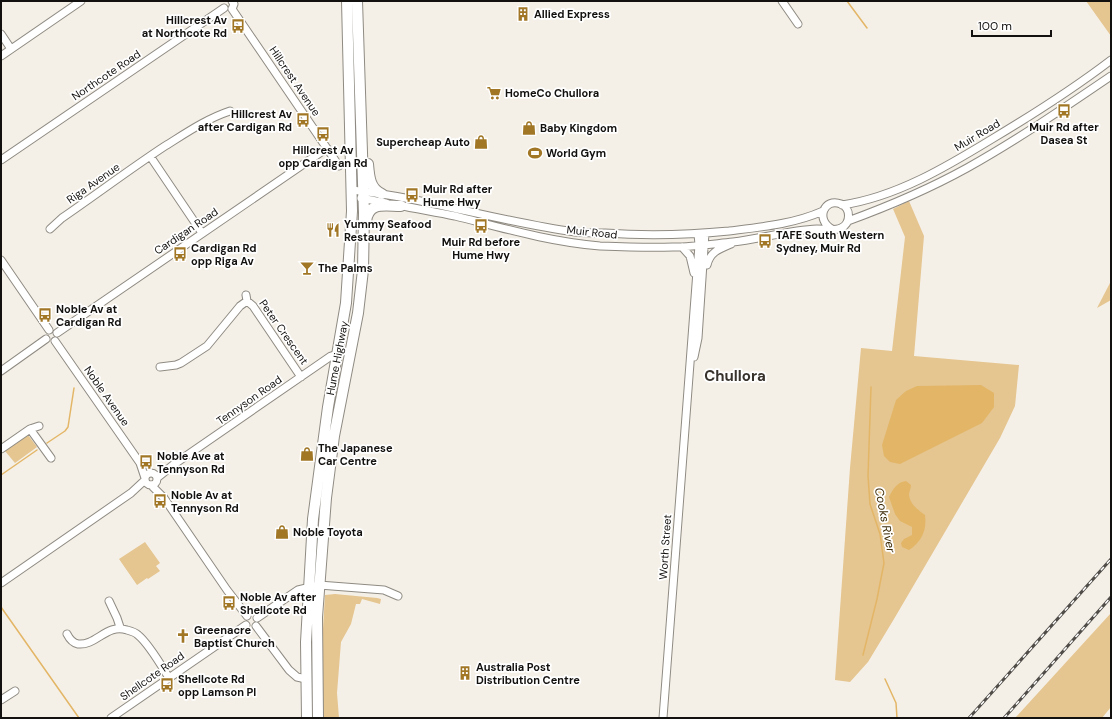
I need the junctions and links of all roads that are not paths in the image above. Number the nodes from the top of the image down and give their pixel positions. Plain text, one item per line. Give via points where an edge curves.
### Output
1 (81, 1) edge
2 (347, 1) edge
3 (357, 1) edge
4 (782, 1) edge
5 (230, 3) edge
6 (798, 24) dead end
7 (1, 34) edge
8 (11, 49) junction
9 (1, 56) edge
10 (1111, 60) edge
11 (1111, 76) edge
12 (230, 111) dead end
13 (361, 127) junction
14 (327, 148) junction
15 (150, 156) junction
16 (1, 160) edge
17 (339, 166) dead end
18 (352, 194) junction
19 (382, 194) junction
20 (364, 195) junction
21 (842, 204) junction
22 (400, 206) junction
23 (823, 211) junction
24 (848, 221) junction
25 (50, 229) dead end
26 (832, 229) junction
27 (202, 233) junction
28 (364, 233) junction
29 (702, 234) junction
30 (740, 241) junction
31 (702, 245) junction
32 (682, 246) junction
33 (1, 260) edge
34 (700, 280) junction
35 (49, 330) junction
36 (57, 333) junction
37 (46, 340) junction
38 (55, 341) junction
39 (338, 354) junction
40 (160, 366) dead end
41 (1, 371) edge
42 (301, 377) junction
43 (40, 426) dead end
44 (30, 429) junction
45 (1, 449) edge
46 (51, 458) dead end
47 (151, 479) junction
48 (1, 583) edge
49 (314, 586) junction
50 (398, 596) dead end
51 (109, 601) dead end
52 (247, 616) junction
53 (257, 622) junction
54 (246, 625) junction
55 (120, 627) junction
56 (66, 634) dead end
57 (169, 678) junction
58 (306, 679) junction
59 (15, 691) dead end
60 (1, 700) edge
61 (116, 717) edge
62 (307, 718) edge
63 (318, 718) edge
64 (663, 718) edge

1 - 8 street
2 - 18 highway, Hume Highway
3 - 13 highway, Hume Highway
4 - 6 street
5 - 14 street, Hillcrest Avenue
5 - 16 street, Northcote Road
7 - 8 street
8 - 9 street
10 - 21 street, Muir Road via 1020,122 955,161 892,190 860,202
11 - 24 street via 967,168 899,201
12 - 15 street, Riga Avenue via 213,117
13 - 19 highway via 371,183 374,189
13 - 20 highway, Hume Highway
14 - 17 street, Hillcrest Avenue
14 - 27 street, Cardigan Road
15 - 25 street, Riga Avenue
15 - 27 street
18 - 20 street, Muir Road
18 - 39 highway, Hume Highway via 346,304
19 - 20 street, Muir Road
19 - 29 street, Muir Road via 576,232 672,236
20 - 22 street, Muir Road
20 - 28 highway, Hume Highway
21 - 23 street via 832,203
21 - 24 street via 847,210
22 - 28 highway via 372,208 367,217
22 - 32 street, Muir Road via 454,216 523,234 581,243 628,247
23 - 26 street via 825,224
23 - 29 street, Muir Road via 777,224
24 - 26 street via 843,227
26 - 30 street, Muir Road via 805,230
27 - 36 street, Cardigan Road
28 - 49 highway, Hume Highway via 358,313 334,436
29 - 31 street, Worth Street
30 - 31 street, Muir Road
30 - 34 street via 718,249 712,254
31 - 32 street, Muir Road
31 - 34 street, Worth Street
32 - 34 street via 690,256
33 - 35 street
34 - 64 street, Worth Street via 689,377
35 - 36 street
35 - 37 street via 45,335
36 - 38 street
37 - 38 street
37 - 41 street
38 - 47 street, Noble Avenue
39 - 42 street, Tennyson Road
39 - 49 highway, Hume Highway via 313,519
40 - 42 street, Peter Crescent via 181,363 207,346 247,298
42 - 47 street, Tennyson Road
43 - 44 street
44 - 45 street
44 - 46 street
47 - 48 street, Tennyson Road
47 - 52 street, Noble Avenue
49 - 50 street via 384,590
49 - 53 street via 298,590
49 - 58 highway, Hume Highway via 306,642
49 - 63 highway, Hume Highway via 317,617
51 - 55 street
52 - 53 street
52 - 54 street via 243,621
53 - 54 street
53 - 58 street via 288,670 297,677
54 - 57 street, Shellcote Road
55 - 56 street via 86,643 77,644
55 - 57 street via 144,640
57 - 61 street, Shellcote Road
58 - 62 highway, Hume Highway
59 - 60 street

